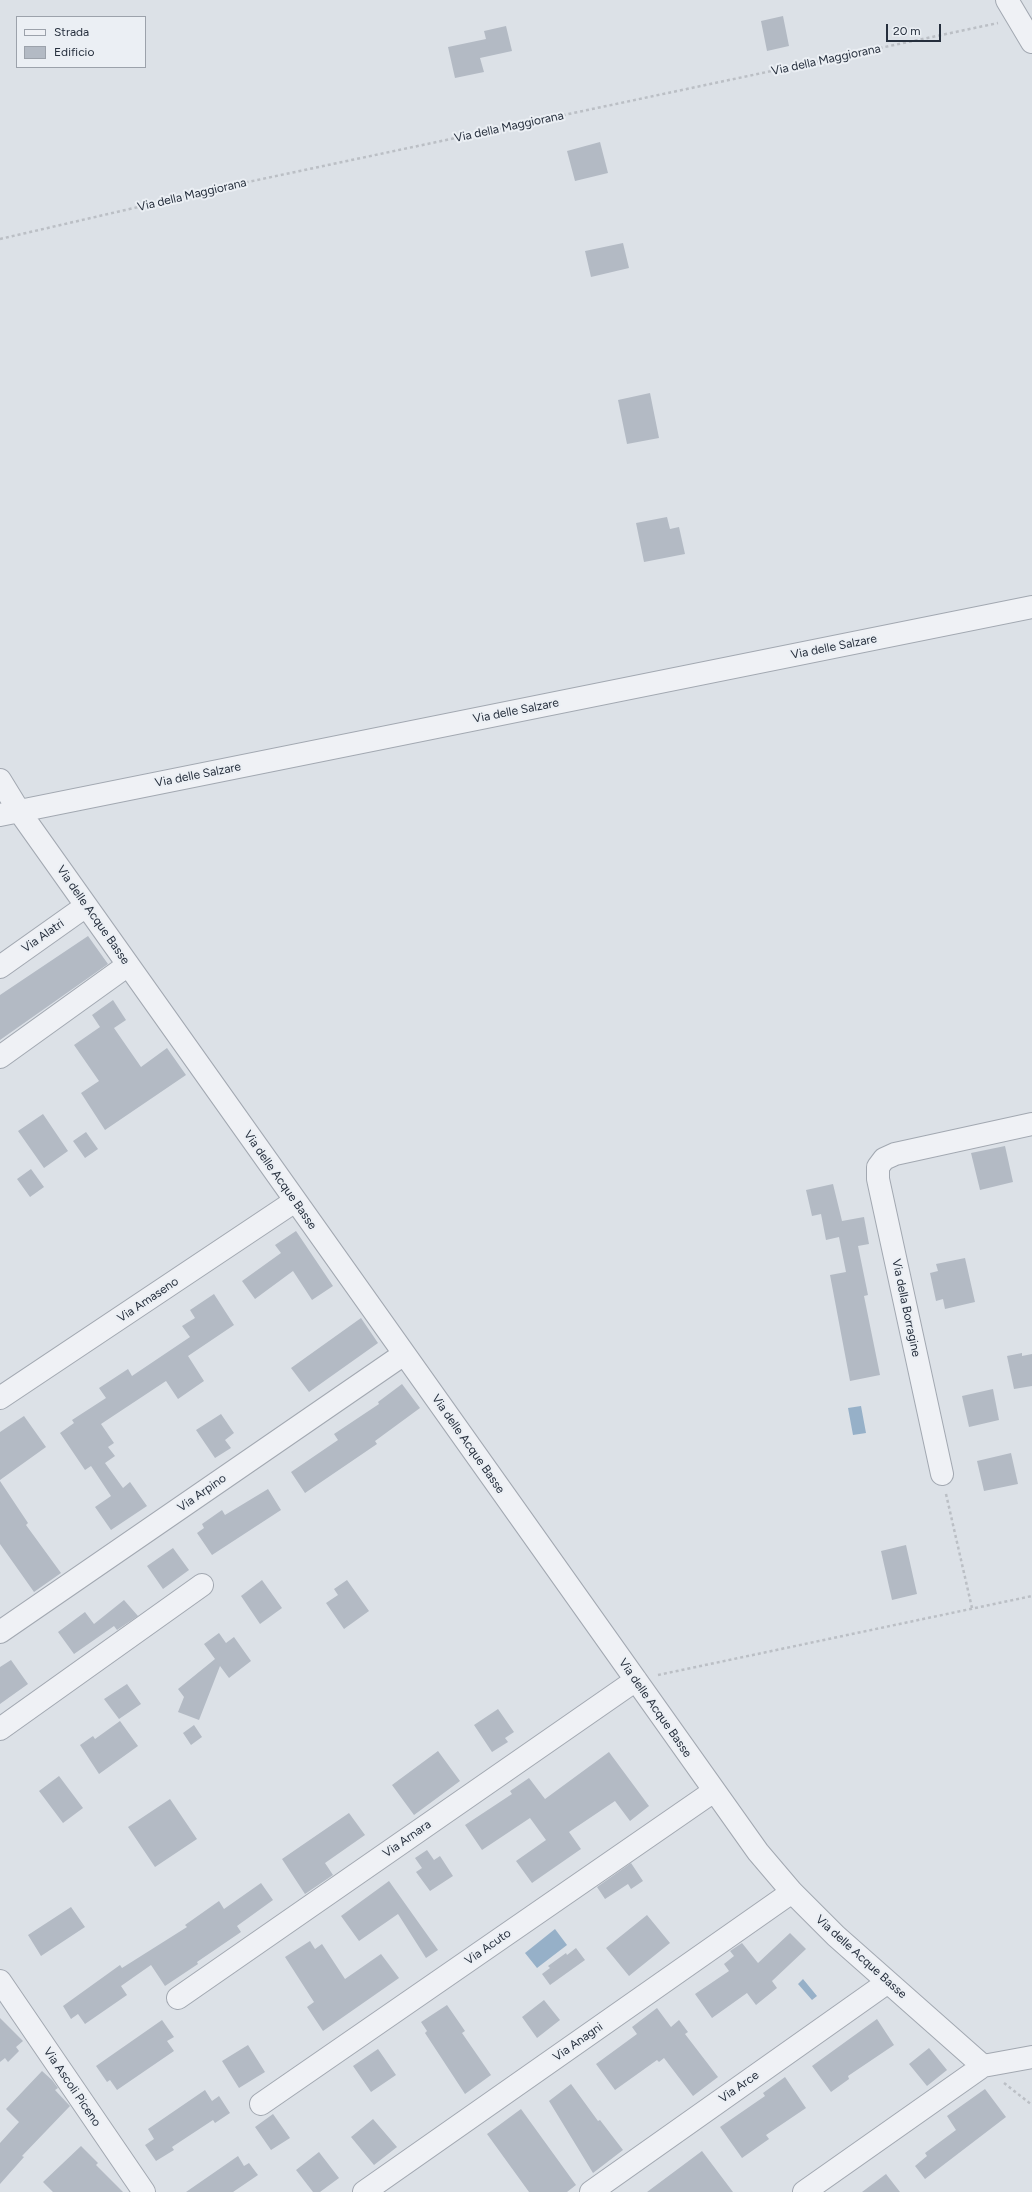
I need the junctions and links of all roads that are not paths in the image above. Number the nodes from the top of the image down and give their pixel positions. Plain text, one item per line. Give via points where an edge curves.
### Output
1 (1007, 0) edge
2 (1032, 42) edge
3 (1032, 607) edge
4 (0, 780) edge
5 (9, 813) edge
6 (86, 906) junction
7 (128, 965) junction
8 (0, 967) edge
9 (0, 1057) edge
10 (1032, 1124) edge
11 (295, 1201) junction
12 (404, 1354) junction
13 (0, 1398) edge
14 (942, 1474) road end
15 (202, 1585) dead end
16 (0, 1632) edge
17 (636, 1680) junction
18 (0, 1729) edge
19 (714, 1791) junction
20 (792, 1892) junction
21 (0, 1981) edge
22 (888, 1982) junction
23 (178, 1998) dead end
24 (1032, 2057) edge
25 (983, 2066) junction
26 (261, 2104) dead end
27 (144, 2192) edge
28 (364, 2192) edge
29 (591, 2192) edge
30 (804, 2192) edge

1 - 2 street
3 - 5 street, Via delle Salzare
4 - 5 street, Via delle Acque Basse
5 - 6 street, Via delle Acque Basse
6 - 7 street, Via delle Acque Basse
6 - 8 street, Via Alatri
7 - 9 street
7 - 11 street, Via delle Acque Basse
10 - 14 street, Via della Borragine via 895,1154 884,1159 878,1167 878,1179
11 - 12 street, Via delle Acque Basse
11 - 13 street, Via Amaseno
12 - 16 street, Via Arpino
12 - 17 street, Via delle Acque Basse
15 - 18 street
17 - 19 street, Via delle Acque Basse
17 - 23 street, Via Arnara
19 - 20 street, Via delle Acque Basse via 758,1852
19 - 26 street, Via Acuto
20 - 22 street, Via delle Acque Basse
20 - 28 street, Via Anagni
21 - 27 street, Via Ascoli Piceno
22 - 25 street, Via delle Acque Basse
22 - 29 street, Via Arce
24 - 25 street
25 - 30 street

